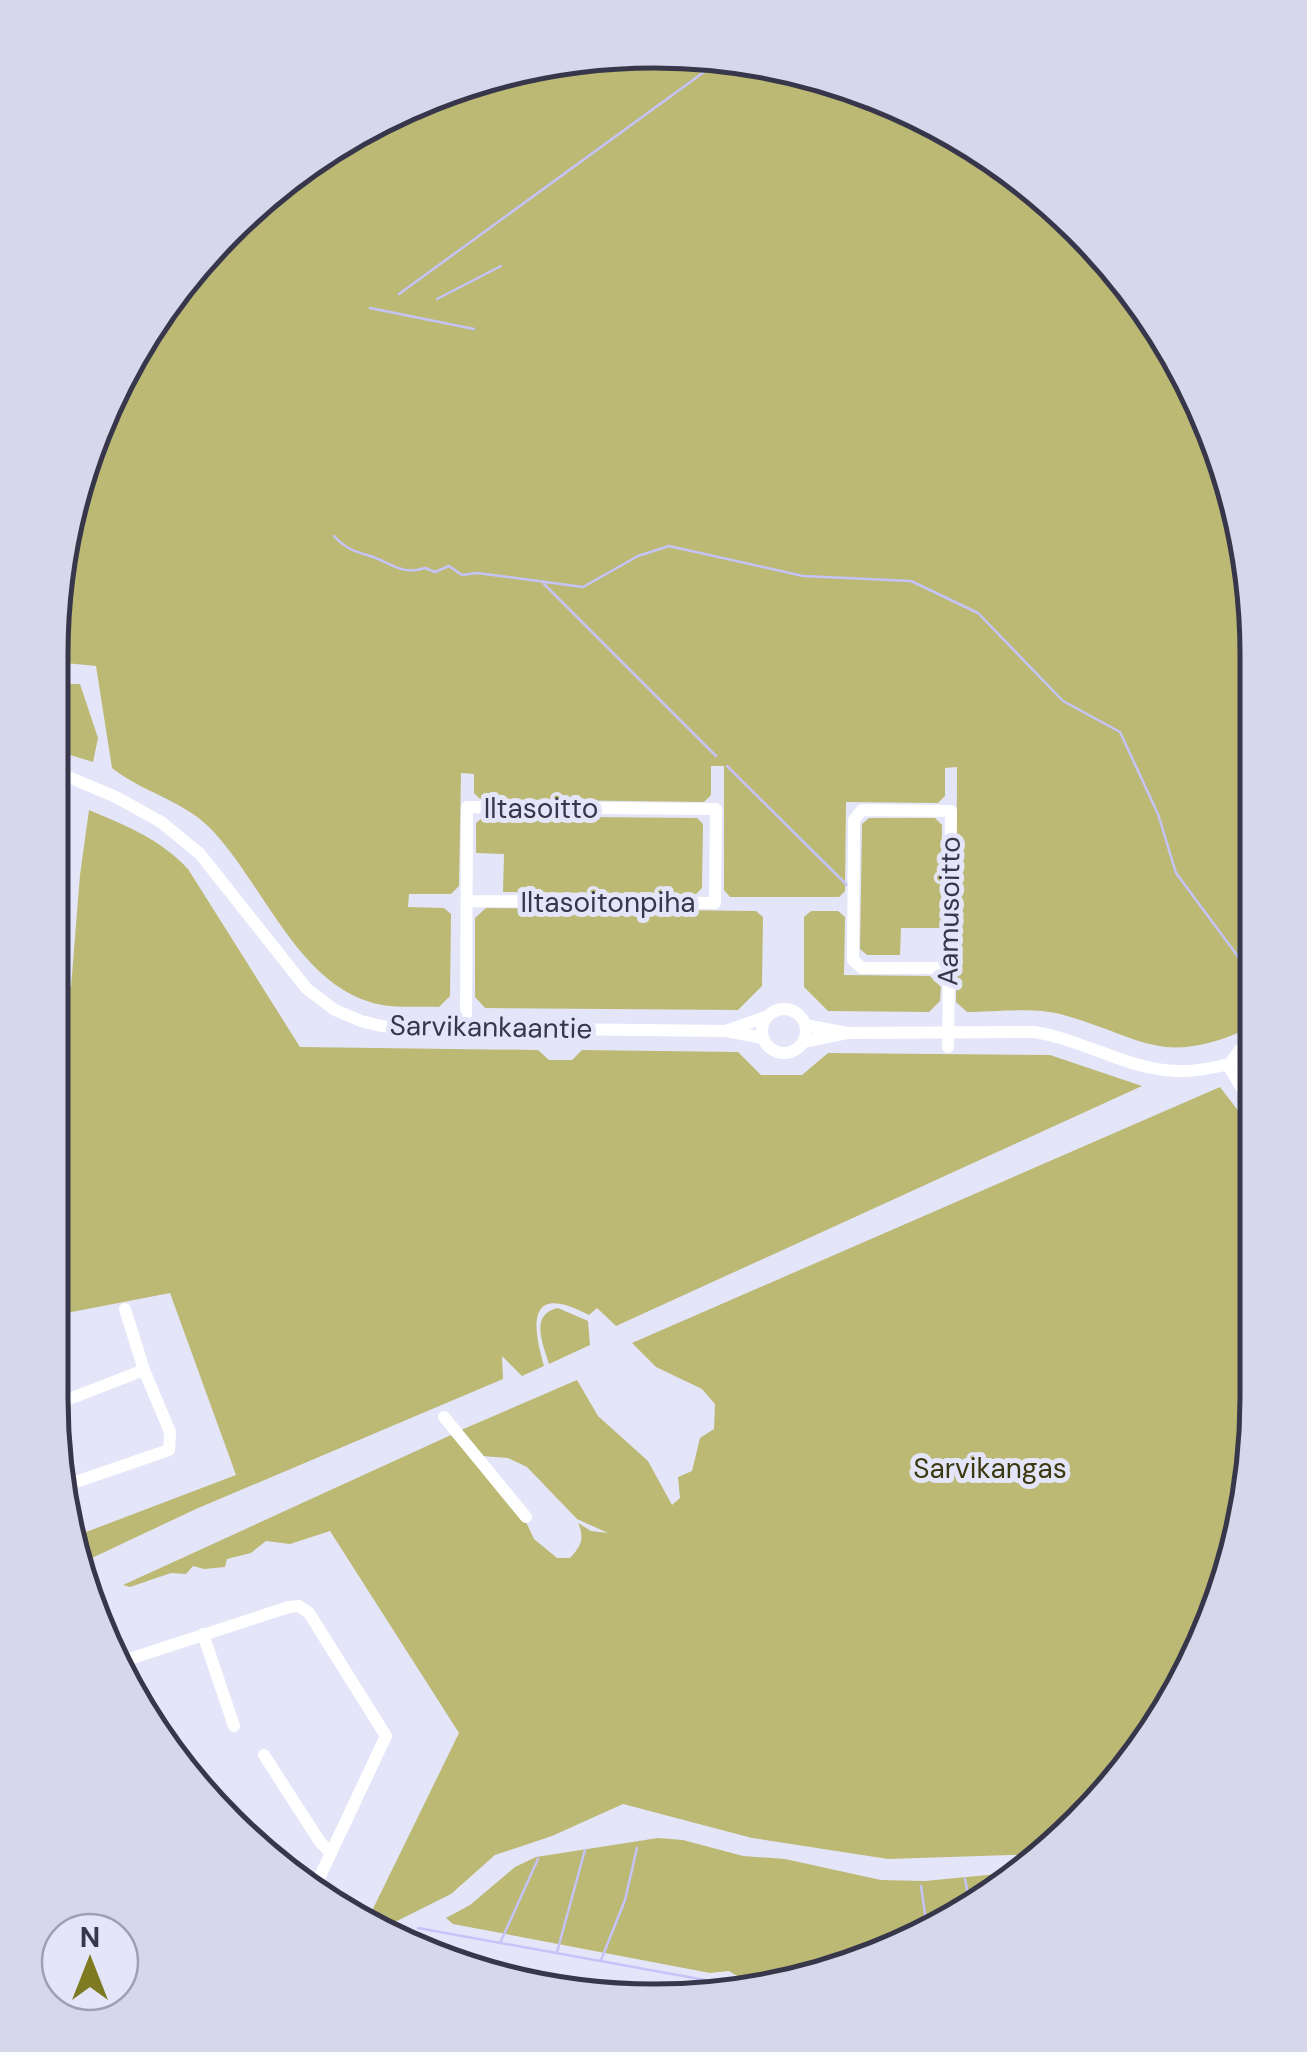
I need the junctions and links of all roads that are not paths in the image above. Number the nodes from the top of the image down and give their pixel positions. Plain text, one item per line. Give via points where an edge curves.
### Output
1 (68, 777) edge
2 (716, 810) joint
3 (468, 900) junction
4 (948, 968) junction
5 (768, 1016) junction
6 (805, 1025) junction
7 (466, 1028) junction
8 (726, 1030) junction
9 (847, 1032) junction
10 (763, 1038) junction
11 (948, 1040) junction
12 (803, 1042) junction
13 (1240, 1050) edge
14 (1240, 1061) edge
15 (1228, 1065) junction
16 (1240, 1085) edge
17 (125, 1310) dead end
18 (144, 1370) junction
19 (68, 1399) edge
20 (444, 1417) dead end
21 (74, 1483) edge
22 (526, 1517) dead end
23 (203, 1634) junction
24 (129, 1659) edge
25 (234, 1726) dead end
26 (264, 1755) dead end
27 (332, 1852) junction
28 (319, 1879) edge

1 - 7 street, Sarvikankaantie via 162,822 200,854 298,979 335,1010 381,1026
2 - 3 street, Iltasoitonpiha via 715,903
2 - 3 street, Iltasoitto via 467,808
3 - 7 street, Iltasoitto
4 - 4 street, Aamusoitto via 950,811 862,810 854,820 852,960 862,968
4 - 11 street, Aamusoitto
5 - 6 street, Sarvikankaantie via 789,1010
5 - 8 street, Sarvikankaantie
5 - 10 street
6 - 9 street, Sarvikankaantie
6 - 12 street
7 - 8 street, Sarvikankaantie
8 - 10 street, Sarvikankaantie
9 - 11 street, Sarvikankaantie
9 - 12 street, Sarvikankaantie
10 - 12 street, Sarvikankaantie via 782,1053
11 - 15 street, Sarvikankaantie via 1034,1032 1152,1068
13 - 15 street
14 - 15 street, Sarvikankaantie
15 - 16 street
17 - 18 street
18 - 19 street
18 - 21 street via 170,1432 169,1450
20 - 22 street
23 - 24 street
23 - 25 street
23 - 27 street via 300,1606 386,1736
26 - 27 street
27 - 28 street

